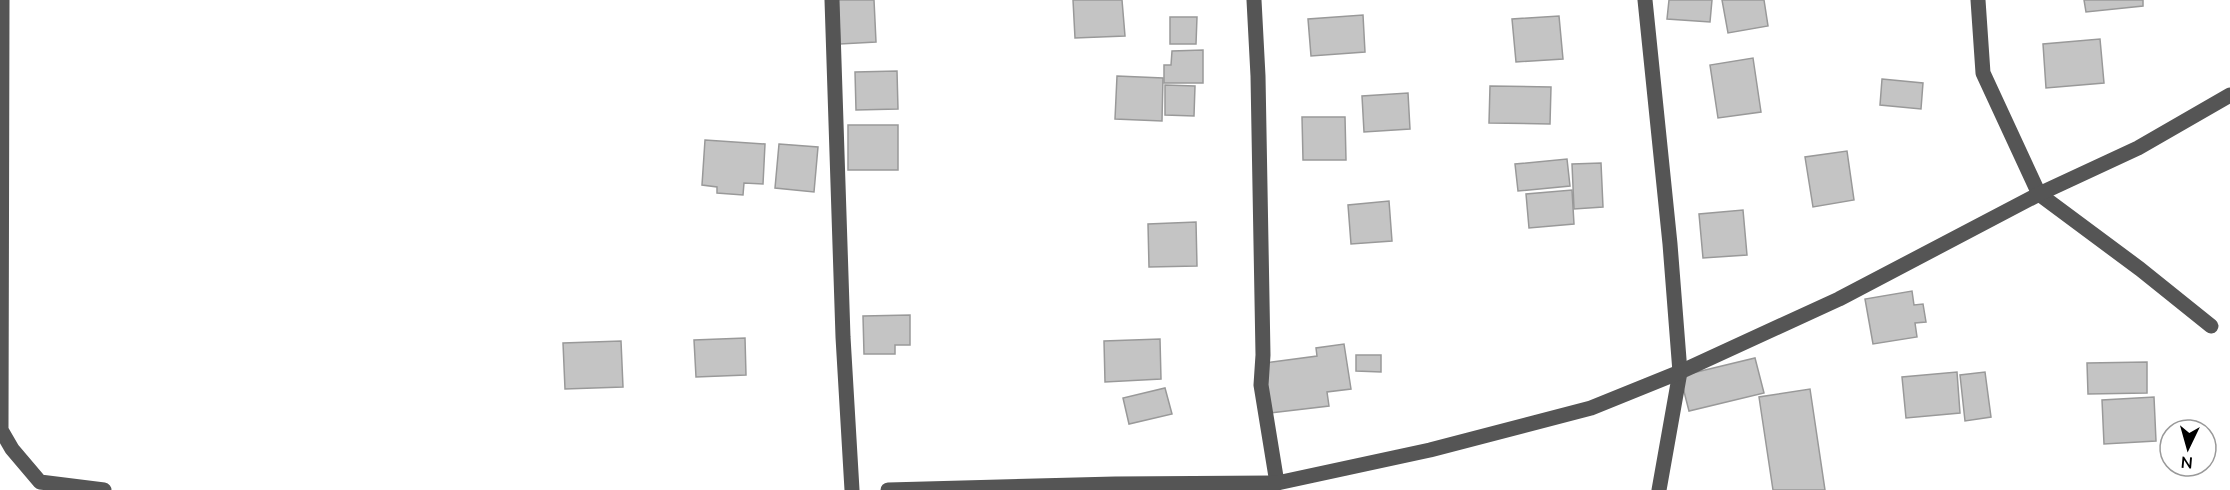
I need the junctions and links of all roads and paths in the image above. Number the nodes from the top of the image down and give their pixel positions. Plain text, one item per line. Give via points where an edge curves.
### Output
1 (2, 0) edge
2 (832, 0) edge
3 (1254, 0) edge
4 (1645, 0) edge
5 (1978, 0) edge
6 (2230, 95) edge
7 (2039, 194) junction
8 (2211, 326) dead end
9 (1680, 372) junction
10 (1277, 483) junction
11 (104, 490) edge
12 (852, 490) edge
13 (888, 490) edge
14 (1659, 490) edge

1 - 11 street via 1,430 40,482
2 - 12 street
3 - 10 street via 1261,385
4 - 9 street
5 - 7 street via 1983,73
6 - 7 street via 2138,148
7 - 8 street
7 - 9 street via 1839,298
9 - 10 street via 1591,408 1430,450
9 - 14 street
10 - 13 street

